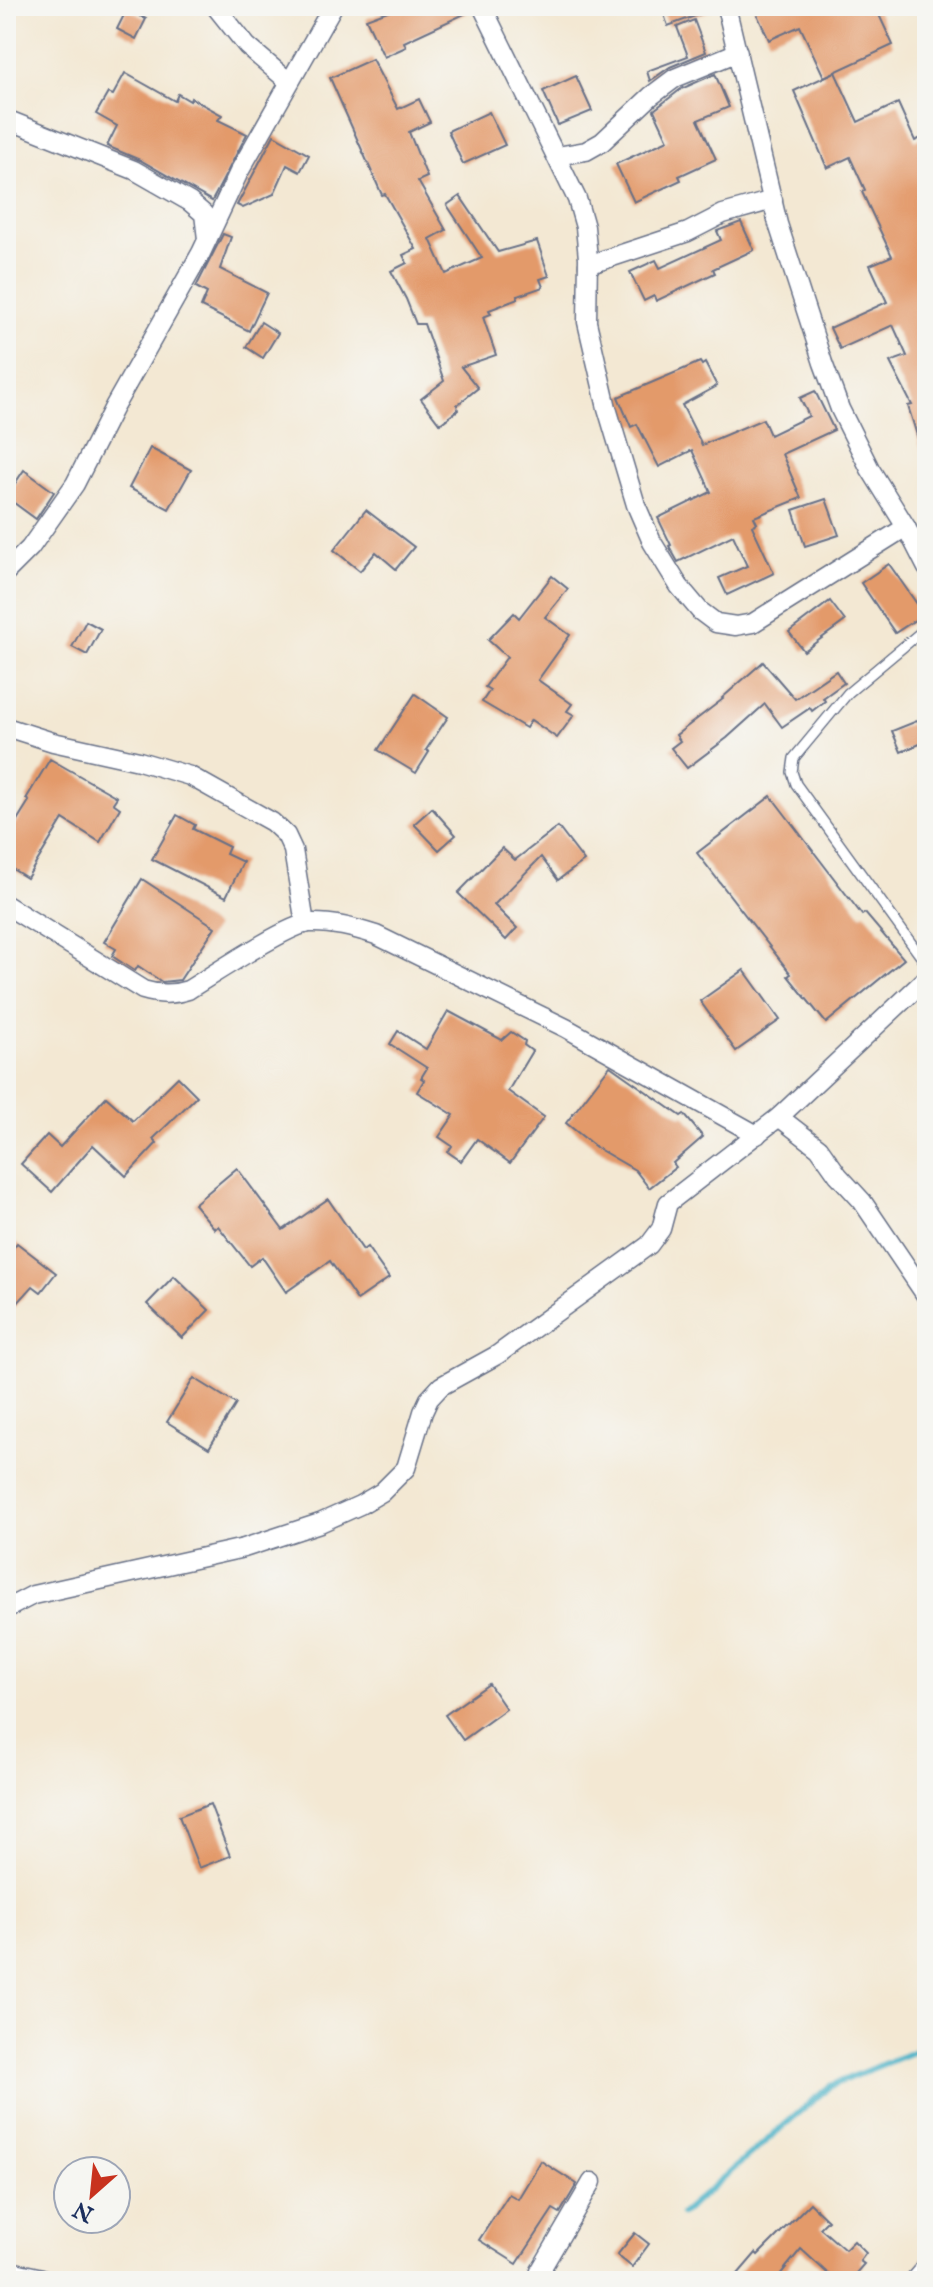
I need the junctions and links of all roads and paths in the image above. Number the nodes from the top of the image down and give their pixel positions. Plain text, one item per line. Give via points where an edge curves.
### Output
1 (215, 6) edge
2 (333, 6) edge
3 (482, 6) edge
4 (726, 6) edge
5 (738, 52) junction
6 (288, 81) junction
7 (6, 119) edge
8 (557, 156) junction
9 (773, 200) junction
10 (207, 239) junction
11 (588, 265) junction
12 (906, 527) junction
13 (927, 568) edge
14 (6, 572) edge
15 (927, 627) edge
16 (6, 727) edge
17 (6, 905) edge
18 (305, 924) junction
19 (927, 965) edge
20 (927, 978) edge
21 (779, 1117) junction
22 (757, 1135) junction
23 (927, 1297) edge
24 (6, 1609) edge
25 (592, 2182) dead end
26 (927, 2266) edge
27 (6, 2270) edge
28 (42, 2278) dead end
29 (537, 2281) edge
30 (914, 2281) edge

1 - 6 street via 247,46
2 - 6 street
3 - 8 street
4 - 5 street
5 - 8 street via 675,78 602,142
5 - 9 street
6 - 10 street
7 - 10 street via 134,170 190,202 204,214
8 - 11 street via 585,227
9 - 11 street
9 - 12 street via 840,409
10 - 14 street via 75,484 30,548
11 - 12 street via 587,322 628,483 652,542 700,611 716,623 753,623
12 - 13 street
15 - 19 lane via 848,693 794,758 792,772
16 - 18 street via 190,776 272,822 293,850
17 - 18 street via 155,994 188,990
18 - 22 street via 376,935 566,1028
20 - 21 street
21 - 22 street
21 - 23 street via 819,1148
22 - 24 street via 668,1203 661,1229 649,1245 497,1355 441,1386 423,1412 408,1465 360,1505 244,1548 33,1595
25 - 29 street
26 - 30 street
27 - 28 street

